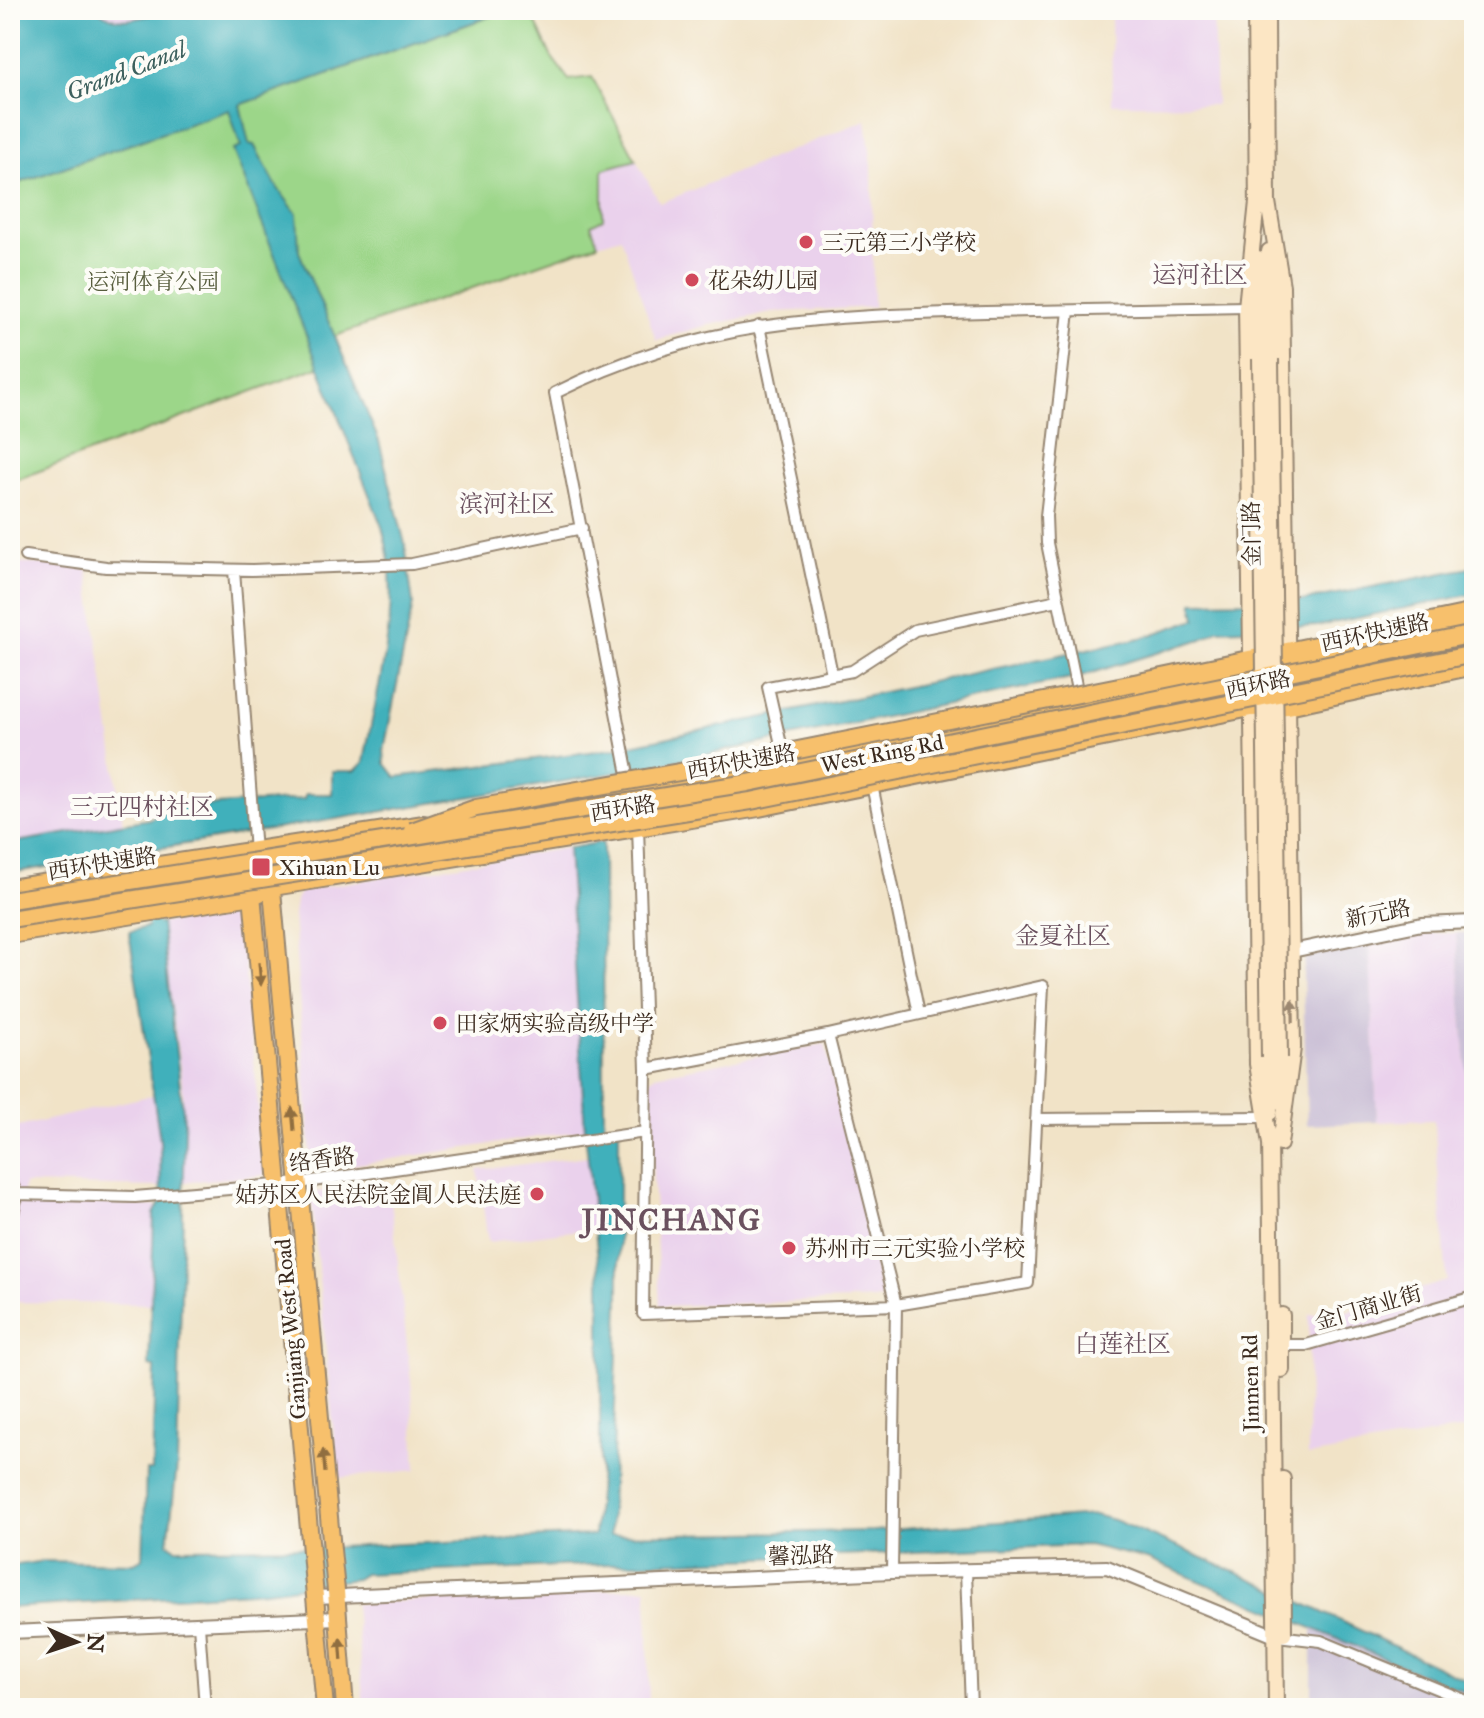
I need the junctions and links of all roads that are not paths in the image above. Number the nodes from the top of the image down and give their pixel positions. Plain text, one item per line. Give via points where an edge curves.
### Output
1 (1255, 10) edge
2 (1267, 10) edge
3 (1262, 202) junction
4 (1246, 307) junction
5 (1069, 311) junction
6 (759, 326) junction
7 (582, 528) junction
8 (25, 556) dead end
9 (234, 570) junction
10 (1058, 600) junction
11 (1474, 612) edge
12 (1474, 622) edge
13 (1474, 634) edge
14 (1474, 654) edge
15 (1287, 656) junction
16 (1252, 664) junction
17 (1474, 664) edge
18 (832, 674) junction
19 (1288, 703) junction
20 (1079, 704) junction
21 (1252, 708) junction
22 (1086, 742) junction
23 (780, 764) junction
24 (631, 782) junction
25 (872, 785) junction
26 (786, 802) junction
27 (480, 815) junction
28 (638, 827) junction
29 (376, 844) junction
30 (256, 848) junction
31 (270, 870) junction
32 (250, 873) junction
33 (10, 888) edge
34 (272, 888) junction
35 (252, 893) junction
36 (10, 900) edge
37 (130, 910) junction
38 (10, 919) edge
39 (1474, 922) edge
40 (10, 932) edge
41 (1292, 951) junction
42 (919, 1014) junction
43 (828, 1035) junction
44 (1274, 1058) joint
45 (646, 1069) junction
46 (1264, 1117) junction
47 (1036, 1119) junction
48 (645, 1132) junction
49 (1275, 1144) junction
50 (10, 1180) edge
51 (299, 1183) junction
52 (279, 1185) junction
53 (17, 1194) junction
54 (10, 1230) edge
55 (308, 1282) junction
56 (287, 1284) junction
57 (1474, 1297) edge
58 (896, 1305) junction
59 (1277, 1345) junction
60 (892, 1566) junction
61 (966, 1571) junction
62 (336, 1593) junction
63 (316, 1596) junction
64 (338, 1618) junction
65 (318, 1620) junction
66 (199, 1625) junction
67 (10, 1632) edge
68 (1280, 1636) junction
69 (1471, 1703) edge
70 (205, 1708) edge
71 (325, 1708) edge
72 (345, 1708) edge
73 (971, 1708) edge
74 (1276, 1708) edge
75 (1286, 1708) edge

1 - 3 main road, 金门路
2 - 3 main road, 金门路
3 - 4 main road
3 - 15 main road via 1282,286
3 - 44 main road, 金门路, bridge
4 - 5 street
4 - 16 main road
5 - 6 street via 815,318
5 - 10 street via 1046,516
6 - 7 street via 626,359 555,393
6 - 18 street
7 - 9 street via 412,564
7 - 24 street
8 - 9 street via 106,567
9 - 30 street
10 - 18 street via 915,630 852,671
10 - 20 street
11 - 15 main road
12 - 15 main road, 西环路
13 - 29 main road, 西环快速路, bridge via 748,783
14 - 38 main road, West Ring Rd, bridge via 751,801
15 - 16 main road
15 - 19 main road
16 - 20 main road, 西环路
16 - 21 main road
16 - 29 main road, bridge via 476,808
17 - 19 main road, 西环路
18 - 23 street via 768,687
19 - 21 main road, 西环路
19 - 41 main road
20 - 22 street
20 - 23 main road, 西环路
21 - 22 main road, 西环路
21 - 46 main road via 1257,1064
22 - 25 main road, 西环路
23 - 24 main road, 西环路
23 - 26 street
24 - 27 main road, 西环路
24 - 28 street
25 - 26 main road, 西环路
25 - 42 street
26 - 28 main road, 西环路
27 - 30 main road, 西环路
27 - 31 main road via 429,846
28 - 34 main road, 西环路
28 - 45 street
29 - 36 main road, 西环快速路, bridge
30 - 31 main road, Ganjiang West Road
30 - 32 main road, Ganjiang West Road
30 - 33 main road, 西环路
31 - 34 main road, Ganjiang West Road
31 - 35 main road
32 - 35 main road, Ganjiang West Road
32 - 37 main road via 147,889
34 - 35 main road, 西环路
51 -> 34 main road, Ganjiang West Road
35 - 37 main road
35 - 40 main road
35 -> 52 main road, Ganjiang West Road
37 - 40 main road
39 - 41 street, 新元路 via 1422,924
49 -> 41 main road via 1292,1062
42 - 43 street
42 - 47 street via 1043,986
43 - 45 street
43 - 58 street
44 - 49 main road, Jinmen Rd
45 - 48 street
46 - 47 street
46 - 49 main road
47 - 58 street via 1028,1283
48 - 51 street, 络香路
48 - 58 street via 643,1314
49 - 59 main road, Jinmen Rd
50 - 53 street
51 - 52 street, 络香路
51 - 55 main road, Ganjiang West Road
52 - 53 street, 络香路 via 159,1195
52 - 56 main road, Ganjiang West Road
53 - 54 street
55 - 56 main road
62 -> 55 main road, Ganjiang West Road, bridge
56 - 63 main road, Ganjiang West Road
57 - 59 street, 金门商业街 via 1306,1345
58 - 60 street
59 - 68 main road, Jinmen Rd
60 - 61 street, 馨泓路
60 - 62 street, 馨泓路
61 - 68 street, 馨泓路 via 1107,1567
61 - 73 street
62 - 63 street, 馨泓路
62 - 64 main road, Ganjiang West Road
63 - 65 main road, Ganjiang West Road
64 - 65 street
72 -> 64 main road, Ganjiang West Road
65 - 66 street
65 - 71 main road, Ganjiang West Road
66 - 67 street
66 - 70 street
68 - 69 street via 1321,1641
68 - 74 main road, Jinmen Rd
68 - 75 main road, Jinmen Rd

